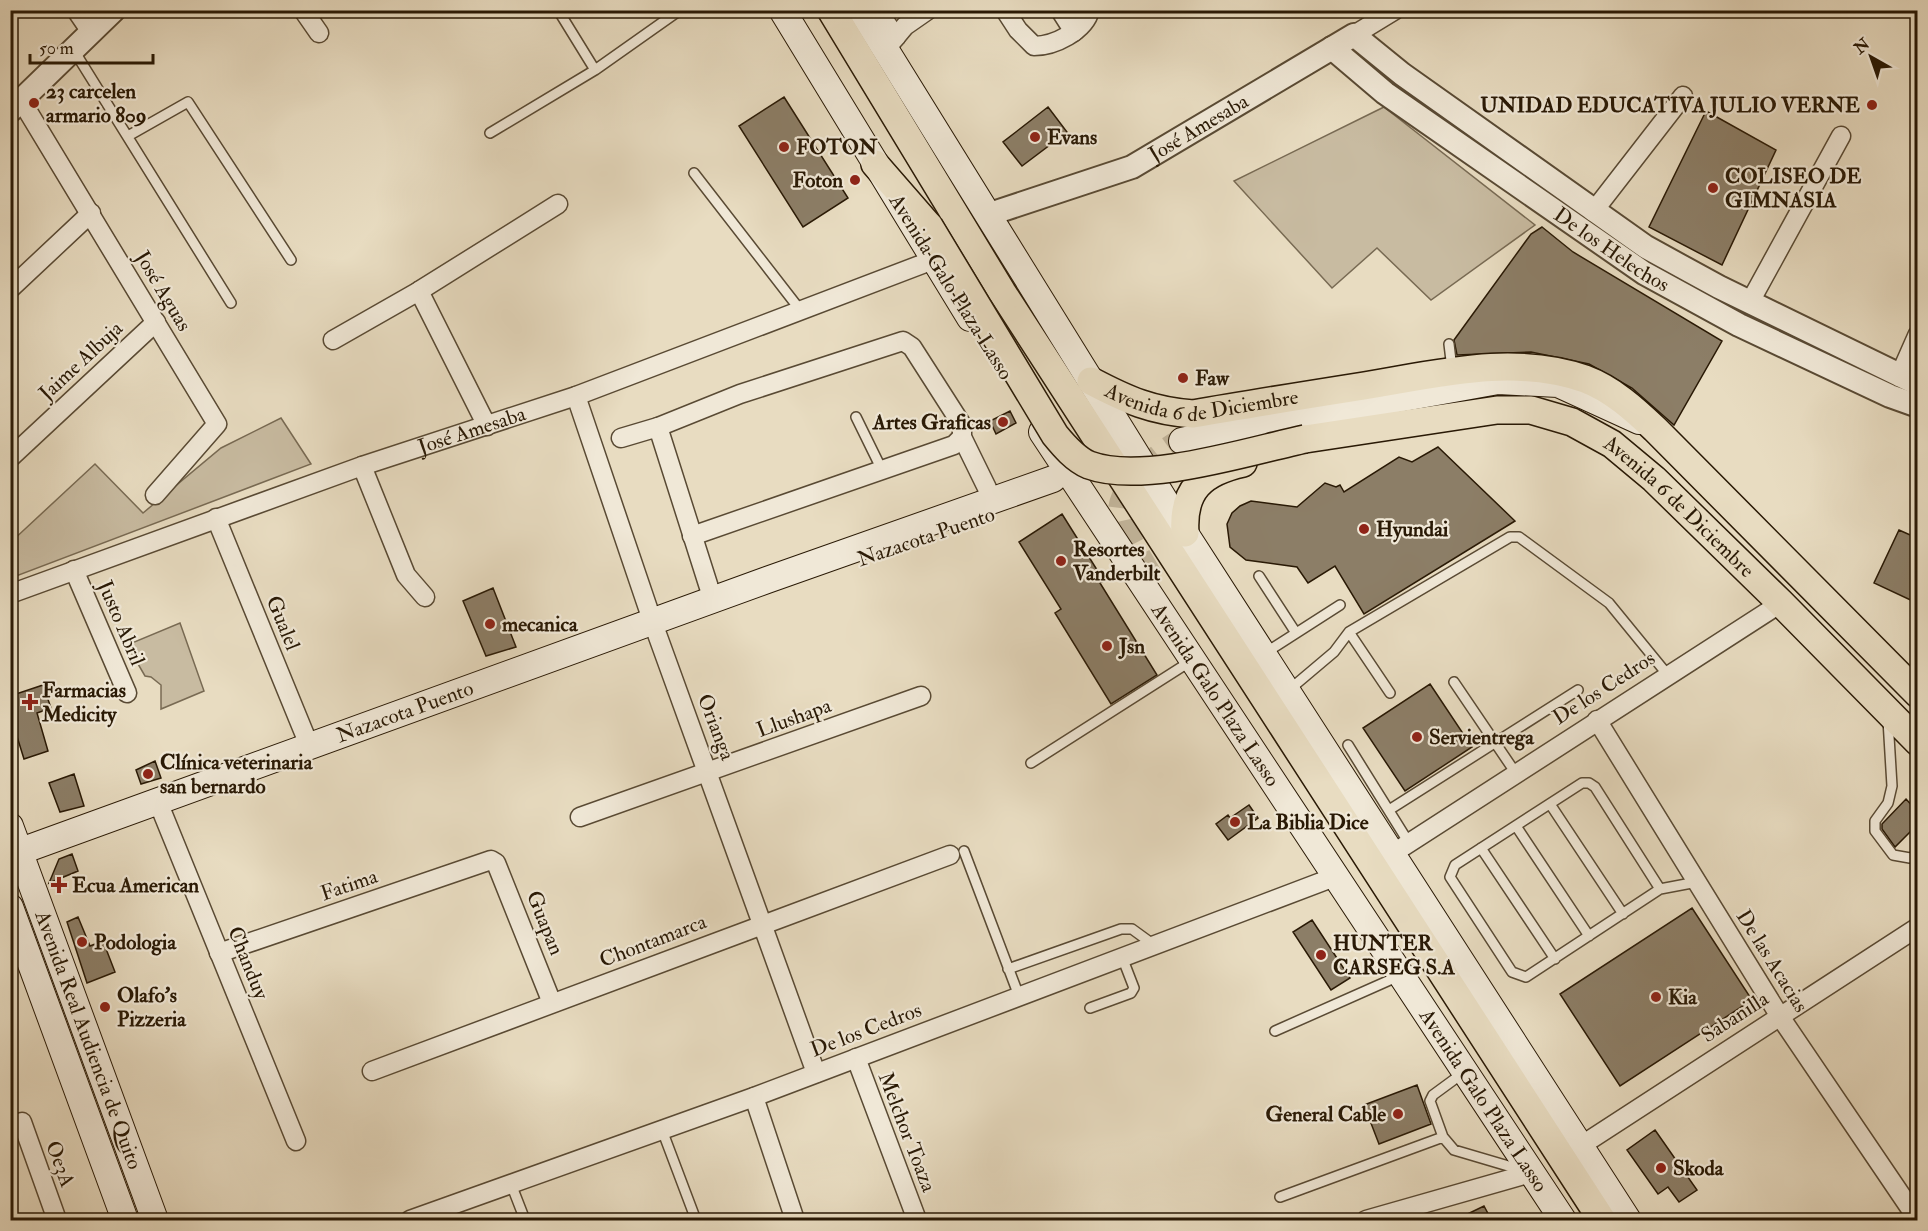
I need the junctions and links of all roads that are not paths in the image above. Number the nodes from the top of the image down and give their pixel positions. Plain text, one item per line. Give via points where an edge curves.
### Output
1 (76, 10) edge
2 (114, 10) edge
3 (303, 10) edge
4 (558, 10) edge
5 (680, 10) edge
6 (782, 10) edge
7 (812, 10) edge
8 (831, 10) edge
9 (928, 10) edge
10 (1005, 10) edge
11 (1060, 10) edge
12 (1090, 10) edge
13 (1395, 10) edge
14 (867, 11) edge
15 (1074, 32) junction
16 (91, 33) junction
17 (319, 33) dead end
18 (1354, 35) junction
19 (890, 43) junction
20 (1332, 48) junction
21 (74, 49) junction
22 (595, 69) junction
23 (1402, 74) junction
24 (1385, 93) junction
25 (1683, 96) dead end
26 (16, 106) edge
27 (490, 133) dead end
28 (128, 136) junction
29 (1841, 136) dead end
30 (875, 164) junction
31 (694, 172) dead end
32 (558, 204) dead end
33 (1593, 212) junction
34 (91, 213) junction
35 (987, 215) junction
36 (291, 260) dead end
37 (933, 260) junction
38 (10, 289) edge
39 (419, 291) junction
40 (1750, 302) junction
41 (231, 303) dead end
42 (802, 312) junction
43 (156, 322) junction
44 (1917, 334) edge
45 (333, 340) dead end
46 (1449, 344) dead end
47 (1452, 371) junction
48 (1908, 380) edge
49 (1091, 381) junction
50 (576, 396) junction
51 (1917, 406) edge
52 (856, 417) dead end
53 (487, 426) junction
54 (658, 427) junction
55 (1377, 429) junction
56 (1655, 429) junction
57 (962, 437) junction
58 (621, 438) dead end
59 (1182, 441) tunnel mouth
60 (1052, 447) junction
61 (10, 458) edge
62 (362, 466) junction
63 (882, 470) junction
64 (1053, 480) dead end
65 (987, 488) junction
66 (154, 495) dead end
67 (1083, 496) junction
68 (216, 518) junction
69 (1185, 533) junction
70 (692, 536) junction
71 (74, 570) junction
72 (1259, 576) dead end
73 (767, 580) junction
74 (1154, 583) tunnel mouth
75 (10, 594) edge
76 (425, 597) dead end
77 (713, 600) junction
78 (1781, 603) junction
79 (1340, 605) dead end
80 (653, 623) junction
81 (1349, 632) junction
82 (1296, 633) junction
83 (1263, 654) junction
84 (1192, 661) junction
85 (1667, 674) junction
86 (1454, 682) dead end
87 (1578, 690) dead end
88 (1287, 691) junction
89 (127, 693) dead end
90 (1390, 693) dead end
91 (1917, 694) edge
92 (921, 696) dead end
93 (1887, 711) junction
94 (1597, 720) junction
95 (1917, 742) edge
96 (1495, 743) junction
97 (1348, 745) dead end
98 (309, 746) junction
99 (1031, 763) dead end
100 (709, 772) junction
101 (1267, 772) junction
102 (1515, 772) junction
103 (158, 802) junction
104 (1550, 804) junction
105 (1389, 810) junction
106 (580, 817) dead end
107 (10, 826) edge
108 (1516, 826) junction
109 (1401, 848) junction
110 (1480, 848) junction
111 (957, 853) joint
112 (15, 854) edge
113 (1917, 855) edge
114 (494, 860) joint
115 (1337, 876) junction
116 (1697, 882) junction
117 (1660, 889) junction
118 (10, 907) edge
119 (1623, 914) junction
120 (764, 924) junction
121 (1917, 927) edge
122 (1589, 936) junction
123 (1154, 945) junction
124 (219, 953) junction
125 (1122, 957) junction
126 (1555, 958) junction
127 (1008, 969) junction
128 (1401, 975) junction
129 (1019, 996) junction
130 (552, 1003) junction
131 (1090, 1008) dead end
132 (1779, 1015) junction
133 (1275, 1031) dead end
134 (856, 1058) junction
135 (372, 1071) dead end
136 (1464, 1071) junction
137 (816, 1073) junction
138 (754, 1097) junction
139 (22, 1122) dead end
140 (662, 1130) junction
141 (1443, 1137) junction
142 (296, 1141) dead end
143 (1579, 1148) junction
144 (1531, 1173) junction
145 (511, 1184) junction
146 (1280, 1197) dead end
147 (411, 1220) edge
148 (1371, 1220) edge
149 (1917, 1220) edge
150 (57, 1221) edge
151 (125, 1221) edge
152 (155, 1221) edge
153 (525, 1221) edge
154 (696, 1221) edge
155 (795, 1221) edge
156 (917, 1221) edge
157 (1563, 1221) edge
158 (1582, 1221) edge
159 (1602, 1221) edge
160 (1628, 1221) edge

1 - 16 street
2 - 16 street
3 - 17 street
4 - 22 lane
5 - 22 lane
6 - 30 main road, Avenida Galo Plaza Lasso
7 - 158 main road, Avenida Galo Plaza Lasso via 993,303
8 - 159 main road, Avenida Galo Plaza Lasso via 1002,292
9 - 19 street via 905,26
10 - 15 street via 1034,46 1047,46
11 - 15 street
12 - 15 street
13 - 18 street, José Amesaba
14 - 19 main road
16 - 21 street
18 - 20 street, José Amesaba
18 - 23 street, De los Helechos
19 - 35 main road
20 - 24 street, De los Helechos
20 - 35 street, José Amesaba via 1132,167
21 - 26 street
21 - 28 lane
22 - 27 lane
23 - 24 street
23 - 33 street, De los Helechos
24 - 51 street, De los Helechos via 1644,273 1739,325
25 - 33 street
26 - 34 street, José Aguas
28 - 36 lane via 188,102
28 - 41 lane
29 - 40 street
30 - 37 main road, Avenida Galo Plaza Lasso
30 - 55 main road, bridge via 929,226 1055,435 1088,464 1128,472 1157,471 1305,438
31 - 42 lane
32 - 39 street
33 - 40 street, De los Helechos via 1646,247
34 - 38 street
34 - 43 street, José Aguas
35 - 49 main road
37 - 42 street, José Amesaba
37 - 60 main road, Avenida Galo Plaza Lasso
39 - 45 street
39 - 53 street
40 - 48 street, De los Helechos
42 - 50 street, José Amesaba
43 - 61 street, Jaime Albuja
43 - 66 street, José Aguas via 217,424
44 - 48 street
46 - 47 lane
47 - 49 main road, Avenida 6 de Diciembre via 1192,414 1156,411
47 - 56 main road, Avenida 6 de Diciembre via 1502,366 1563,372 1607,390
49 - 69 main road
50 - 53 street, José Amesaba
50 - 80 street, Orianga
52 - 63 lane
53 - 62 street, José Amesaba
54 - 57 street via 740,394 903,341 912,347 962,425
54 - 58 street
54 - 70 street
55 - 69 main road via 1212,473 1188,498
55 - 78 main road, Avenida 6 de Diciembre via 1497,410 1531,410 1572,422 1612,444 1654,479
56 - 59 main road, Avenida 6 de Diciembre via 1558,384 1498,381
56 - 91 main road, Avenida 6 de Diciembre
57 - 63 street via 954,445
57 - 65 street
60 - 65 main road via 1035,471
60 - 67 main road, Avenida Galo Plaza Lasso
62 - 68 street, José Amesaba
62 - 76 street via 406,575
63 - 70 street
64 - 73 main road, Nazacota Puento
65 - 73 main road via 795,559
67 - 73 main road, Nazacota Puento via 1064,490 802,578
67 - 84 main road, Avenida Galo Plaza Lasso
68 - 71 street, José Amesaba
68 - 98 street, Gualel
69 - 83 main road
70 - 77 street
71 - 75 street, José Amesaba
71 - 89 street, Justo Abril
72 - 82 lane
73 - 77 main road, Nazacota Puento
74 - 101 main road
77 - 80 main road, Nazacota Puento
78 - 85 street, De los Cedros
78 - 93 main road, Avenida 6 de Diciembre
79 - 82 lane
80 - 98 main road, Nazacota Puento
80 - 100 street, Orianga
81 - 85 lane via 1502,539 1519,537 1609,603
81 - 88 lane via 1334,652
81 - 90 lane
82 - 83 lane
83 - 88 main road
84 - 99 lane
84 - 101 main road, Avenida Galo Plaza Lasso
85 - 94 street, De los Cedros
86 - 96 lane
87 - 96 lane
88 - 109 main road
92 - 100 street, Llushapa
93 - 95 main road, Avenida 6 de Diciembre
93 - 113 lane via 1892,786 1888,803 1875,820 1875,831 1893,855
94 - 102 street, De los Cedros
94 - 116 street, De las Acacias
96 - 102 lane
96 - 105 lane
97 - 105 lane
98 - 103 main road, Nazacota Puento
100 - 106 street, Llushapa
100 - 120 street, Orianga
101 - 115 main road, Avenida Galo Plaza Lasso
102 - 109 street, De los Cedros
103 - 112 main road, Nazacota Puento
103 - 124 street, Chanduy
104 - 108 lane
104 - 117 lane via 1582,783 1595,787
104 - 119 lane
105 - 109 lane
107 - 112 main road, Avenida Real Audiencia de Quito
108 - 110 lane
108 - 122 lane
109 - 143 main road
110 - 126 lane
110 - 126 lane via 1455,865 1450,877 1512,972 1526,977
111 - 120 street, Chontamarca
111 - 127 lane
112 - 152 main road, Avenida Real Audiencia de Quito
114 - 124 street, Fatima
114 - 130 street, Guapan
115 - 123 street, De los Cedros
115 - 128 main road, Avenida Galo Plaza Lasso
116 - 117 lane
116 - 132 street, De las Acacias
117 - 119 lane
118 - 151 main road, Avenida Real Audiencia de Quito
119 - 122 lane
120 - 130 street, Chontamarca
120 - 137 street, Orianga
121 - 132 street, Sabanilla
122 - 126 lane
123 - 125 street, De los Cedros
123 - 127 lane via 1132,929 1121,929
124 - 142 street, Chanduy
125 - 129 street, De los Cedros
125 - 131 lane via 1134,988 1131,993
127 - 129 lane
128 - 133 lane
128 - 136 main road, Avenida Galo Plaza Lasso
129 - 134 street, De los Cedros
130 - 135 street, Chontamarca
132 - 143 street, Sabanilla
132 - 149 street, De las Acacias
134 - 137 street, De los Cedros
134 - 156 street, Melchor Toaza
136 - 141 lane via 1430,1101
136 - 144 main road, Avenida Galo Plaza Lasso
137 - 138 street, De los Cedros
138 - 140 street, De los Cedros
138 - 155 street
139 - 150 street, Oe3A
140 - 145 street, De los Cedros
140 - 154 lane
141 - 144 lane via 1454,1150
141 - 146 lane
143 - 160 main road
144 - 148 street
144 - 157 main road, Avenida Galo Plaza Lasso
145 - 147 street, De los Cedros
145 - 153 lane

